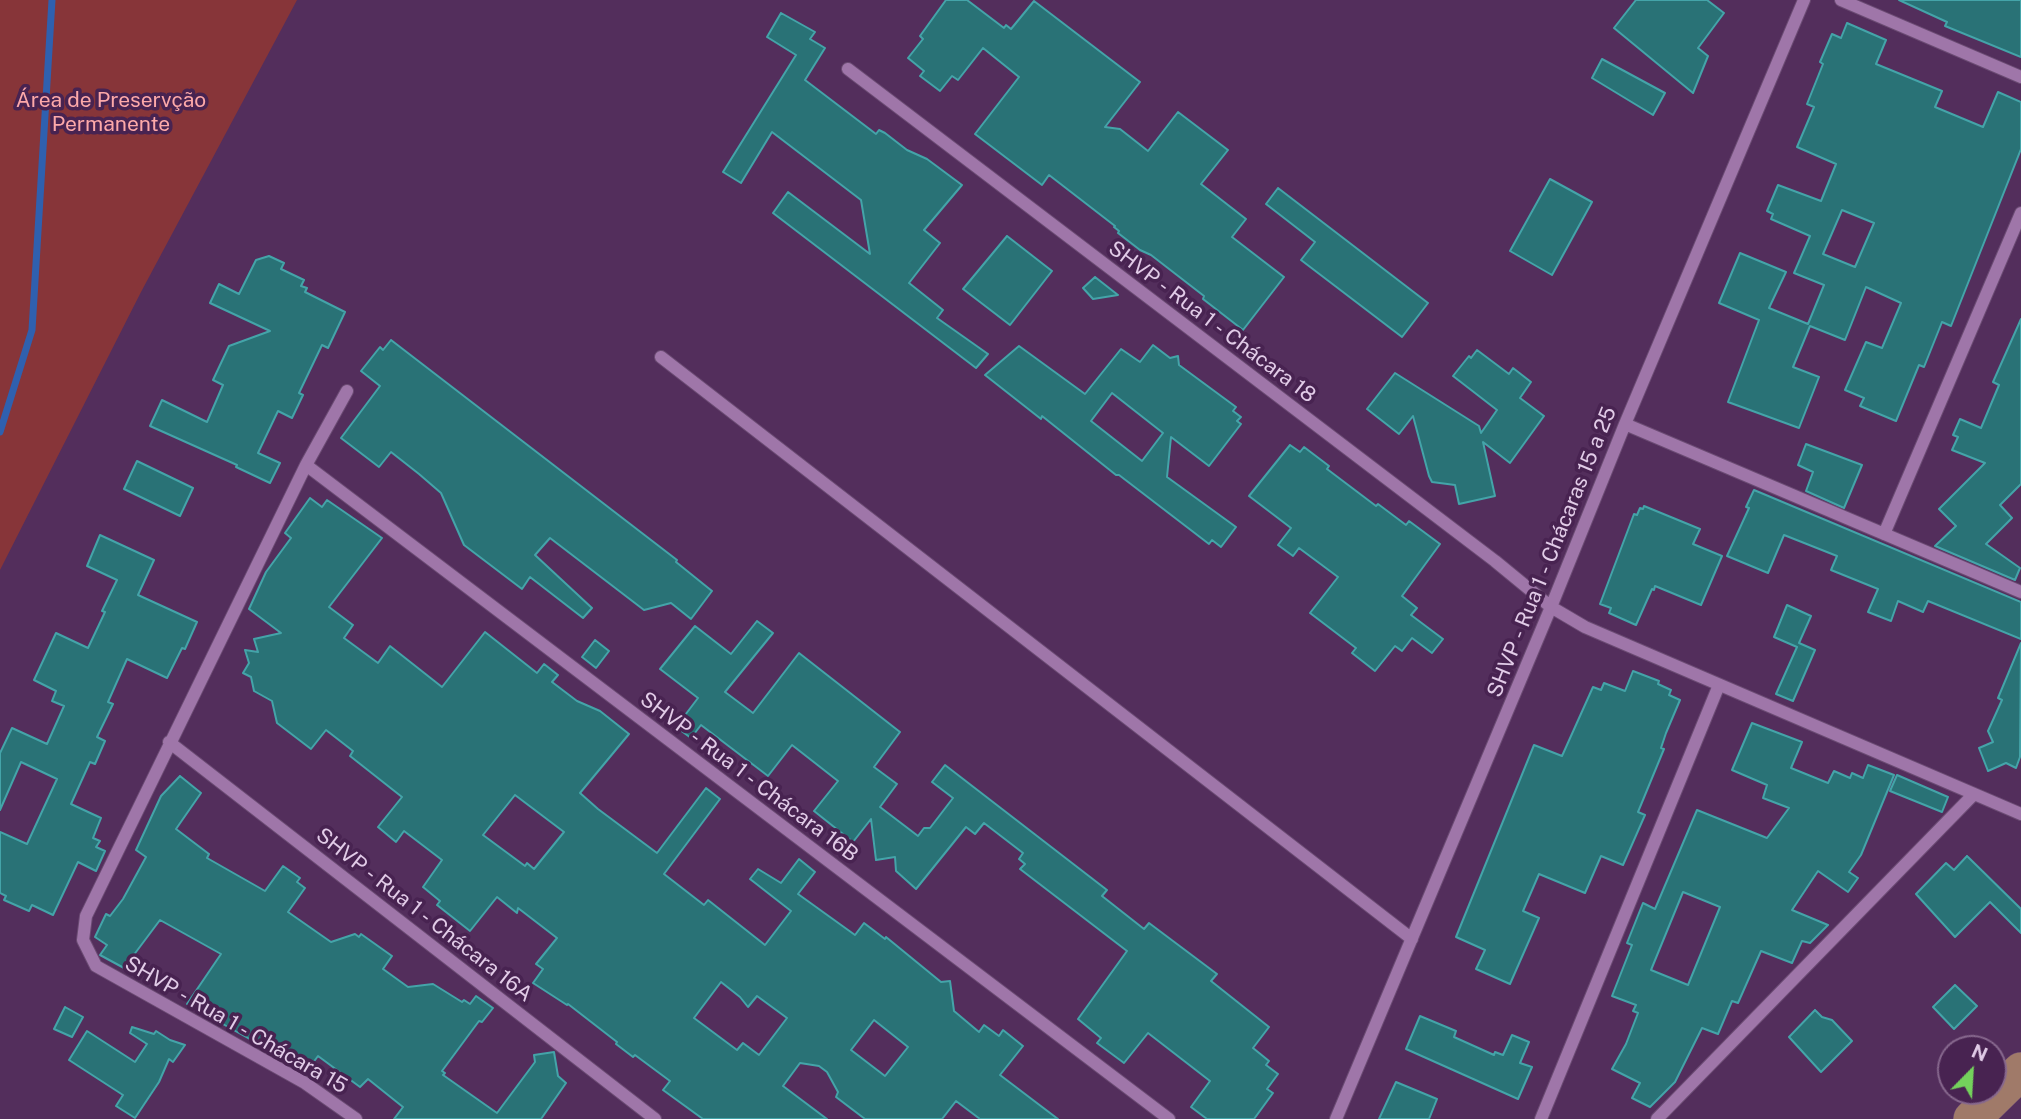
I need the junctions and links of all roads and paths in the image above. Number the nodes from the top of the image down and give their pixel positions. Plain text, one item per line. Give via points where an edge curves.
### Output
1 (1804, 0) edge
2 (1841, 0) edge
3 (849, 69) dead end
4 (2021, 77) edge
5 (2021, 213) edge
6 (661, 357) dead end
7 (347, 391) dead end
8 (1625, 424) junction
9 (306, 465) junction
10 (1884, 534) junction
11 (2021, 592) edge
12 (1551, 607) junction
13 (1719, 685) junction
14 (169, 742) junction
15 (1974, 794) junction
16 (2021, 814) edge
17 (1412, 939) junction
18 (2021, 1071) edge
19 (356, 1119) edge
20 (655, 1119) edge
21 (1169, 1119) edge
22 (1336, 1119) edge
23 (1541, 1119) edge
24 (1657, 1119) edge
25 (1972, 1119) edge

1 - 8 street, SHVP - Rua 1 - Chácaras 15 a 25
2 - 4 street
3 - 12 street, SHVP - Rua 1 - Chácara 18
5 - 10 street
6 - 17 street
7 - 9 street
8 - 10 street
8 - 12 street, SHVP - Rua 1 - Chácaras 15 a 25
9 - 14 street
9 - 21 street, SHVP - Rua 1 - Chácara 16B
10 - 11 street
12 - 13 street, SHVP - Rua 1 - Chácara 18
12 - 17 street, SHVP - Rua 1 - Chácaras 15 a 25
13 - 15 street, SHVP - Rua 1 - Chácara 18
13 - 23 street
14 - 19 street, SHVP - Rua 1 - Chácara 15 via 86,916 83,940 96,966 305,1083
14 - 20 street, SHVP - Rua 1 - Chácara 16A
15 - 16 street, SHVP - Rua 1 - Chácara 18
15 - 24 street
17 - 22 street, SHVP - Rua 1 - Chácaras 15 a 25
18 - 25 main road

